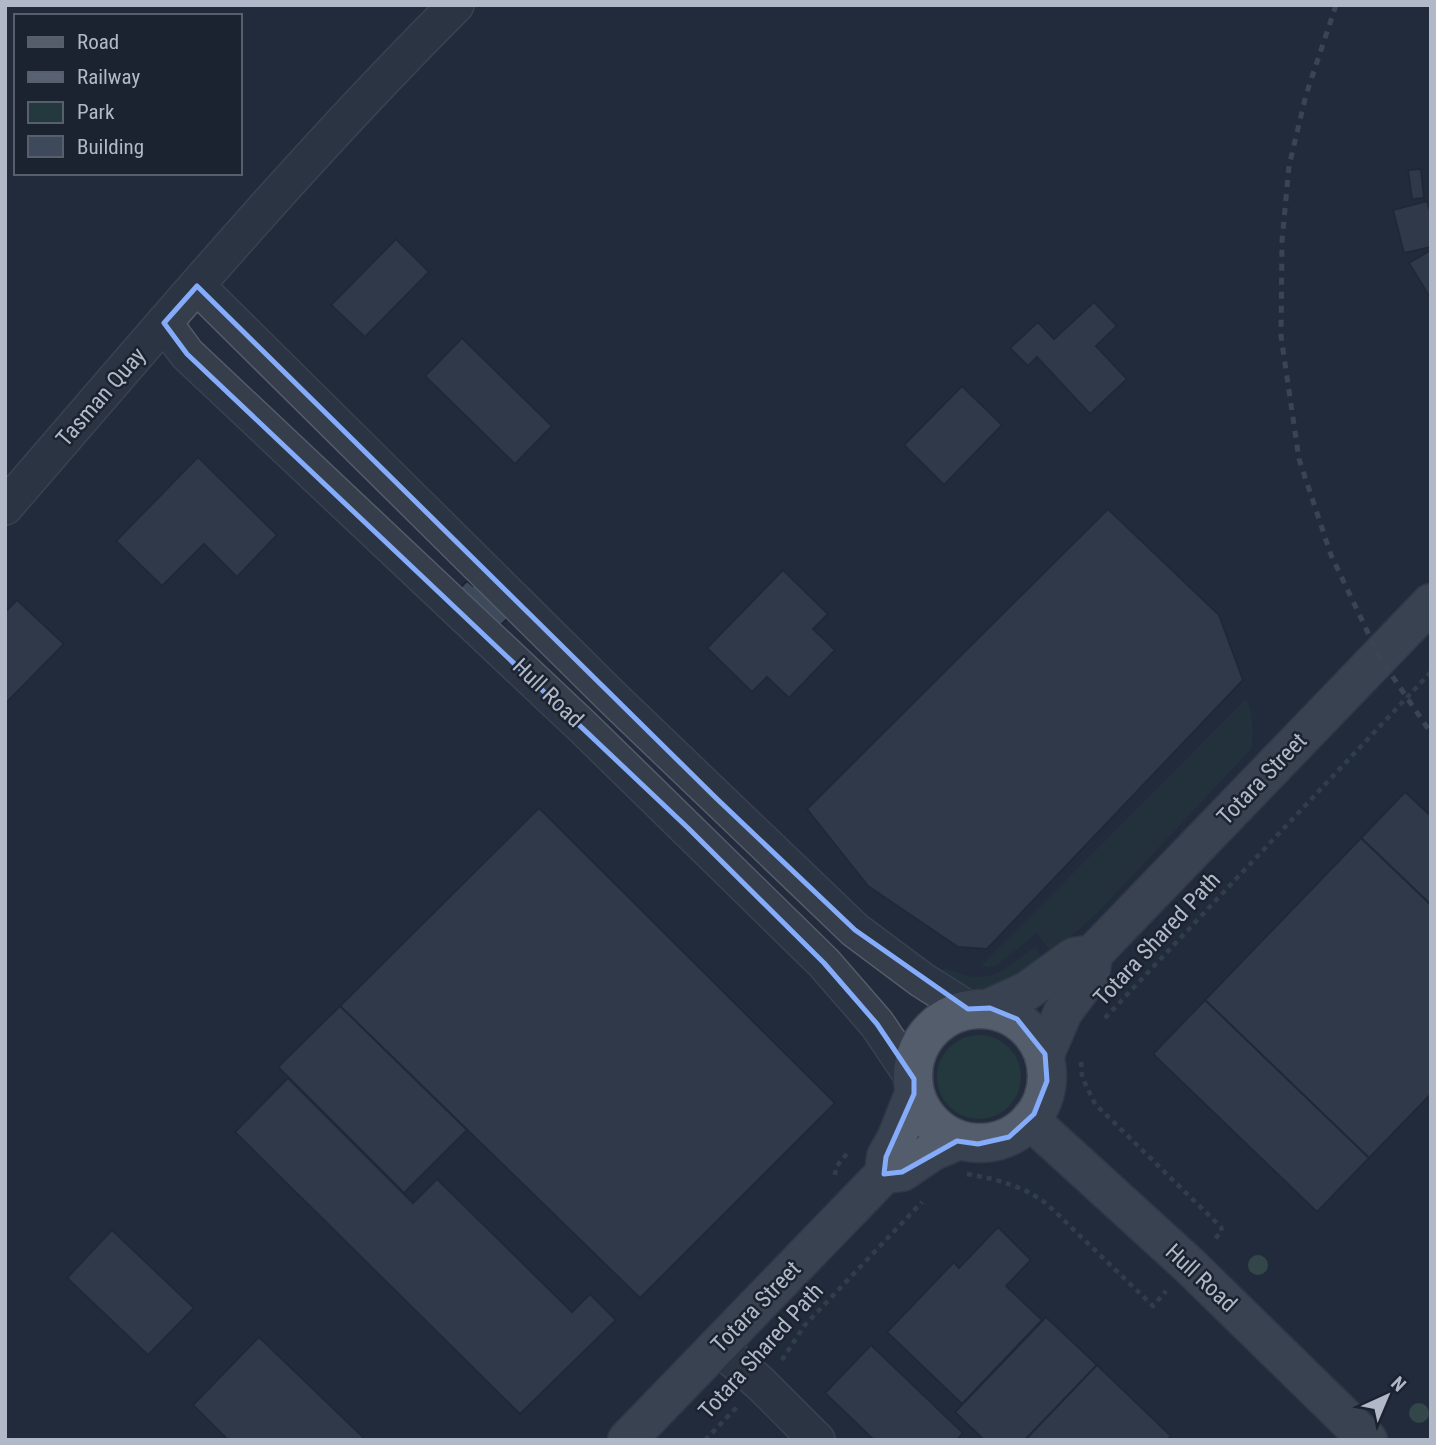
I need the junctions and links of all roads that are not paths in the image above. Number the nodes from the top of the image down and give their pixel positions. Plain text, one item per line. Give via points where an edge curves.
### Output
1 (456, 5) edge
2 (425, 20) edge
3 (197, 286) junction
4 (164, 323) junction
5 (5, 507) edge
6 (1431, 603) edge
7 (1093, 954) junction
8 (979, 1009) junction
9 (1063, 1055) junction
10 (914, 1086) junction
11 (1030, 1120) junction
12 (957, 1158) junction
13 (884, 1174) junction
14 (718, 1347) junction
15 (627, 1440) edge
16 (817, 1440) edge
17 (1368, 1440) edge

1 - 2 street, Tasman Quay
2 - 3 street, Tasman Quay
3 - 4 street, Tasman Quay
3 - 8 street, Hull Road via 623,708 855,930 922,979
4 - 5 street, Tasman Quay
4 - 10 street, Hull Road via 187,354 594,737 824,963 877,1024
6 - 7 main road, Totara Street
7 - 8 main road, Totara Street via 1074,957 1027,991
7 - 9 main road, Totara Street via 1090,976 1063,1012
8 - 9 main road via 1017,1019
8 - 10 main road via 943,1020 933,1030 920,1050
9 - 11 main road via 1047,1067 1045,1093
10 - 12 main road via 922,1112 948,1137
10 - 13 main road, Totara Street via 886,1157
11 - 12 main road via 1000,1140 978,1144
11 - 17 main road, Hull Road via 1190,1266
12 - 13 main road, Totara Street via 933,1151 902,1172
13 - 14 main road, Totara Street
14 - 15 main road, Totara Street
14 - 16 street

